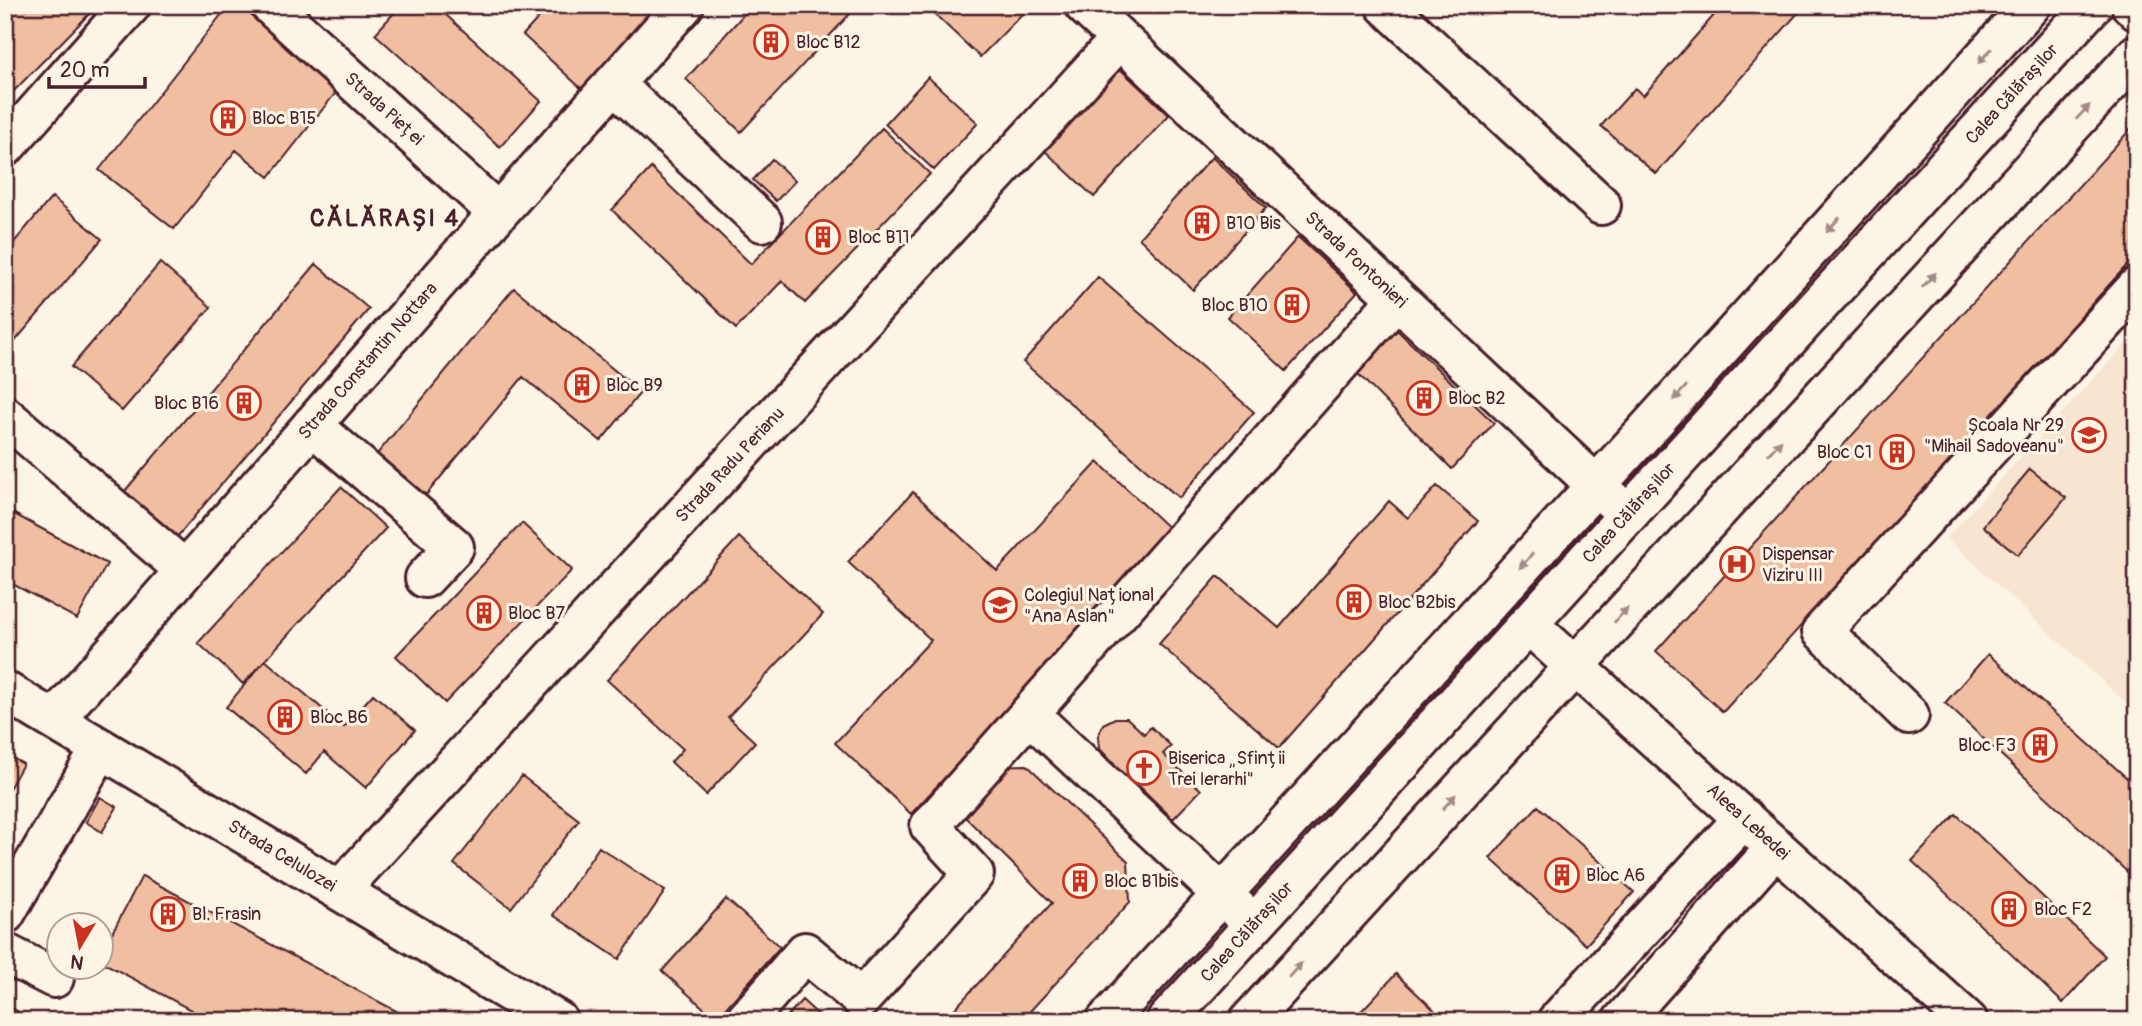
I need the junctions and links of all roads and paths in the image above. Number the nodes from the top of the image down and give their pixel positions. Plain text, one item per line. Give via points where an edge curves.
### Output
1 (131, 5) edge
2 (270, 5) edge
3 (684, 5) edge
4 (1084, 5) edge
5 (1385, 5) edge
6 (2031, 5) edge
7 (2093, 5) edge
8 (2131, 5) edge
9 (2137, 11) edge
10 (1120, 39) junction
11 (2137, 54) edge
12 (614, 84) junction
13 (5, 147) edge
14 (1601, 205) dead end
15 (498, 213) junction
16 (762, 222) dead end
17 (2137, 287) edge
18 (1397, 299) junction
19 (5, 416) edge
20 (312, 425) junction
21 (1596, 485) junction
22 (1628, 514) junction
23 (185, 570) junction
24 (425, 578) dead end
25 (1528, 624) junction
26 (1575, 665) junction
27 (5, 691) edge
28 (1029, 714) junction
29 (1909, 715) dead end
30 (54, 720) junction
31 (102, 748) junction
32 (1744, 818) junction
33 (1776, 847) junction
34 (340, 890) junction
35 (1222, 894) junction
36 (5, 914) edge
37 (1255, 924) junction
38 (5, 953) edge
39 (46, 974) edge
40 (558, 1021) edge
41 (745, 1021) edge
42 (1106, 1021) edge
43 (1166, 1021) edge
44 (1250, 1021) edge
45 (1557, 1021) edge
46 (1622, 1021) edge
47 (1968, 1021) edge

1 - 13 street
2 - 15 street, Strada Pieței
3 - 12 street, Strada Constantin Nottara
4 - 10 street, Strada Pontonieri
5 - 14 street
6 -> 21 street
7 - 22 street, Calea Călărașilor
8 - 9 street
10 - 18 street, Strada Pontonieri
10 - 34 street, Strada Radu Perianu
26 -> 11 street
12 - 15 street, Strada Constantin Nottara
12 - 16 street
15 - 20 street, Strada Constantin Nottara
17 - 29 street via 1822,631
18 - 21 street, Strada Pontonieri
18 - 28 street
19 - 23 street
20 - 23 street, Strada Constantin Nottara
20 - 24 street via 454,547
21 - 22 street, Strada Pontonieri
21 -> 35 street
22 - 25 street, Calea Călărașilor
23 - 30 street, Strada Constantin Nottara
25 - 26 street, Aleea Lebedei
25 - 37 street, Calea Călărașilor
26 - 32 street, Aleea Lebedei
44 -> 26 street
27 - 30 street, Strada Celulozei
28 - 35 street
28 - 41 street via 930,826 974,874 861,999 805,952
30 - 31 street, Strada Celulozei
31 - 34 street, Strada Celulozei
31 - 36 street
32 - 33 street, Aleea Lebedei
32 - 45 street
33 - 46 street
33 - 47 street, Aleea Lebedei
34 - 40 street, Strada Celulozei
35 - 37 street
35 - 42 street
37 - 43 street, Calea Călărașilor
38 - 39 street

